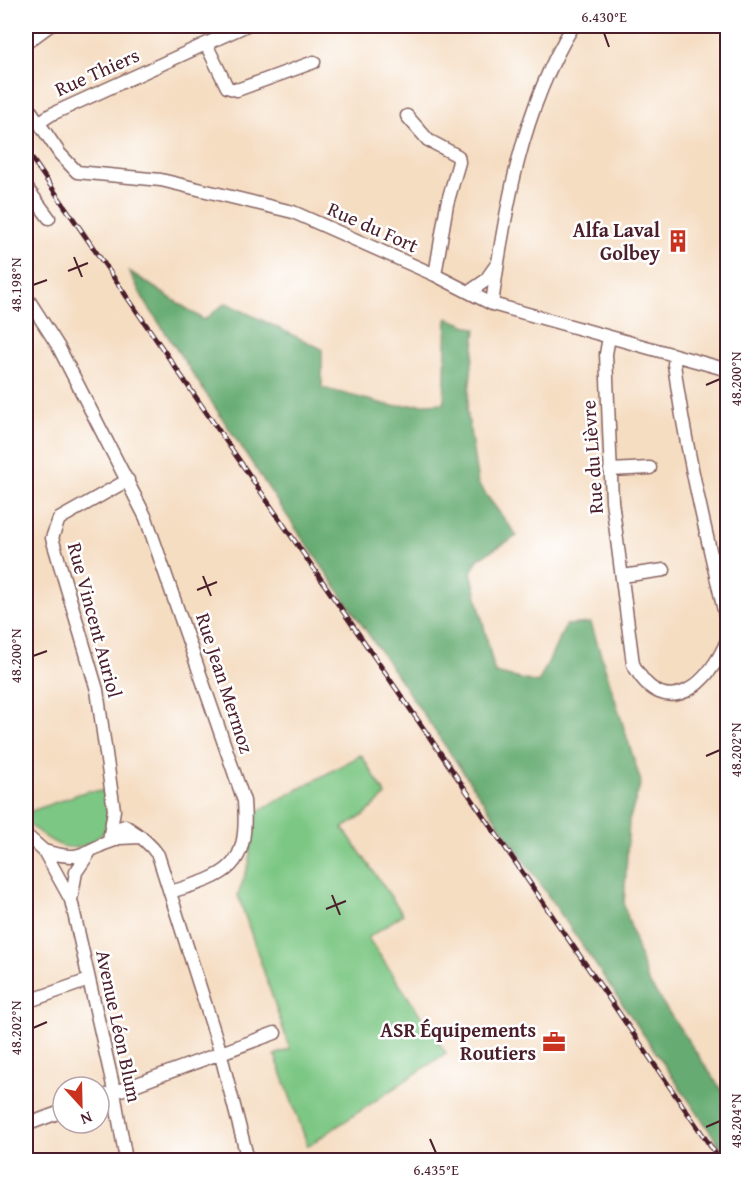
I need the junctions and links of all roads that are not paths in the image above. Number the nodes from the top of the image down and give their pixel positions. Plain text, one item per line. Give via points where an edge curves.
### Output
1 (49, 26) edge
2 (245, 26) edge
3 (573, 26) edge
4 (26, 43) edge
5 (206, 44) junction
6 (314, 62) dead end
7 (26, 104) edge
8 (406, 116) dead end
9 (38, 123) junction
10 (26, 187) edge
11 (49, 218) dead end
12 (497, 263) junction
13 (435, 275) junction
14 (469, 292) junction
15 (26, 296) edge
16 (492, 304) junction
17 (609, 336) junction
18 (676, 356) junction
19 (728, 370) edge
20 (650, 468) dead end
21 (610, 470) junction
22 (128, 480) junction
23 (664, 570) dead end
24 (622, 576) junction
25 (728, 628) edge
26 (728, 638) edge
27 (116, 834) junction
28 (26, 835) edge
29 (44, 851) junction
30 (89, 853) junction
31 (69, 858) junction
32 (76, 872) junction
33 (57, 873) junction
34 (170, 892) junction
35 (71, 900) junction
36 (88, 980) junction
37 (26, 1002) edge
38 (275, 1033) dead end
39 (219, 1053) junction
40 (114, 1092) junction
41 (111, 1093) edge
42 (51, 1116) edge
43 (26, 1125) edge
44 (126, 1161) edge
45 (248, 1161) edge

1 - 4 street
2 - 5 street, Rue Thiers
3 - 12 street via 542,89 512,180
5 - 6 street via 227,87 237,90
5 - 9 street, Rue Thiers
7 - 9 street, Rue du Fort
8 - 13 street via 428,140 458,156
9 - 13 street, Rue du Fort via 77,172 161,180 293,212
10 - 11 street
12 - 14 street via 485,281
12 - 16 street
13 - 14 street, Rue du Fort
14 - 16 street, Rue du Fort
15 - 22 street, Rue Jean Mermoz via 58,346
16 - 17 street, Rue du Fort
17 - 18 street, Rue du Fort
17 - 21 street, Rue du Lièvre via 606,354
18 - 19 street, Rue du Fort
18 - 25 street via 683,430 706,546
20 - 21 street
21 - 24 street, Rue du Lièvre
22 - 27 street, Rue Vincent Auriol via 59,519 52,538 97,690
22 - 34 street, Rue Jean Mermoz via 147,518 244,801 243,837 231,869 206,883
23 - 24 street
24 - 26 street, Rue du Lièvre via 633,664 642,680 656,691 674,695 692,690 705,678
27 - 30 street
27 - 34 street via 141,837 158,855
28 - 29 street
29 - 31 street
29 - 33 street, Avenue Léon Blum
30 - 31 street
30 - 32 street, Avenue Léon Blum
31 - 32 street
31 - 33 street
32 - 33 street
32 - 35 street, Avenue Léon Blum
33 - 35 street, Avenue Léon Blum
34 - 39 street
35 - 36 street, Avenue Léon Blum
36 - 37 street
36 - 40 street, Avenue Léon Blum
38 - 39 street
39 - 40 street
39 - 45 street
40 - 41 street
40 - 44 street, Avenue Léon Blum
42 - 43 street

